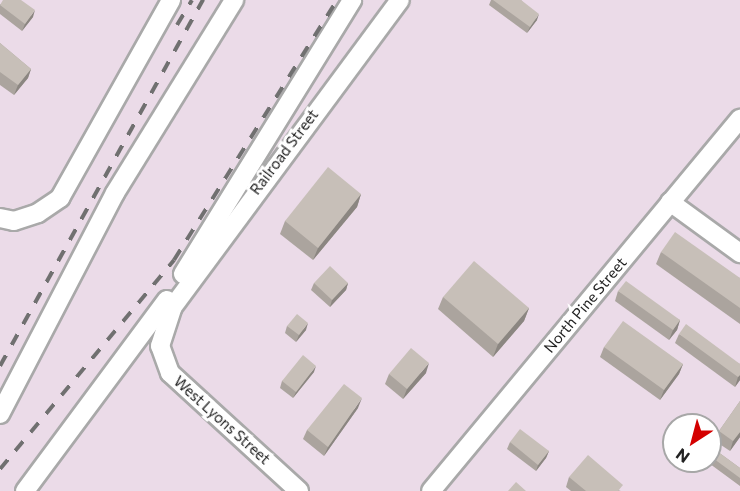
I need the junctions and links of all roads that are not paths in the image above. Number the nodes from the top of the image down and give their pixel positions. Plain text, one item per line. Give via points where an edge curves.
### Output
1 (171, 0) edge
2 (234, 0) edge
3 (352, 0) edge
4 (400, 0) edge
5 (740, 119) edge
6 (670, 202) junction
7 (0, 218) edge
8 (740, 253) edge
9 (172, 308) joint
10 (0, 414) edge
11 (26, 491) edge
12 (299, 491) edge
13 (431, 491) edge

1 - 7 street via 60,198 38,213 14,220
2 - 10 street via 115,193
3 - 11 street via 156,318 75,418
4 - 9 street, Railroad Street
5 - 6 street, North Pine Street
6 - 8 street
6 - 13 street, North Pine Street
9 - 12 street, West Lyons Street via 160,356 170,373

